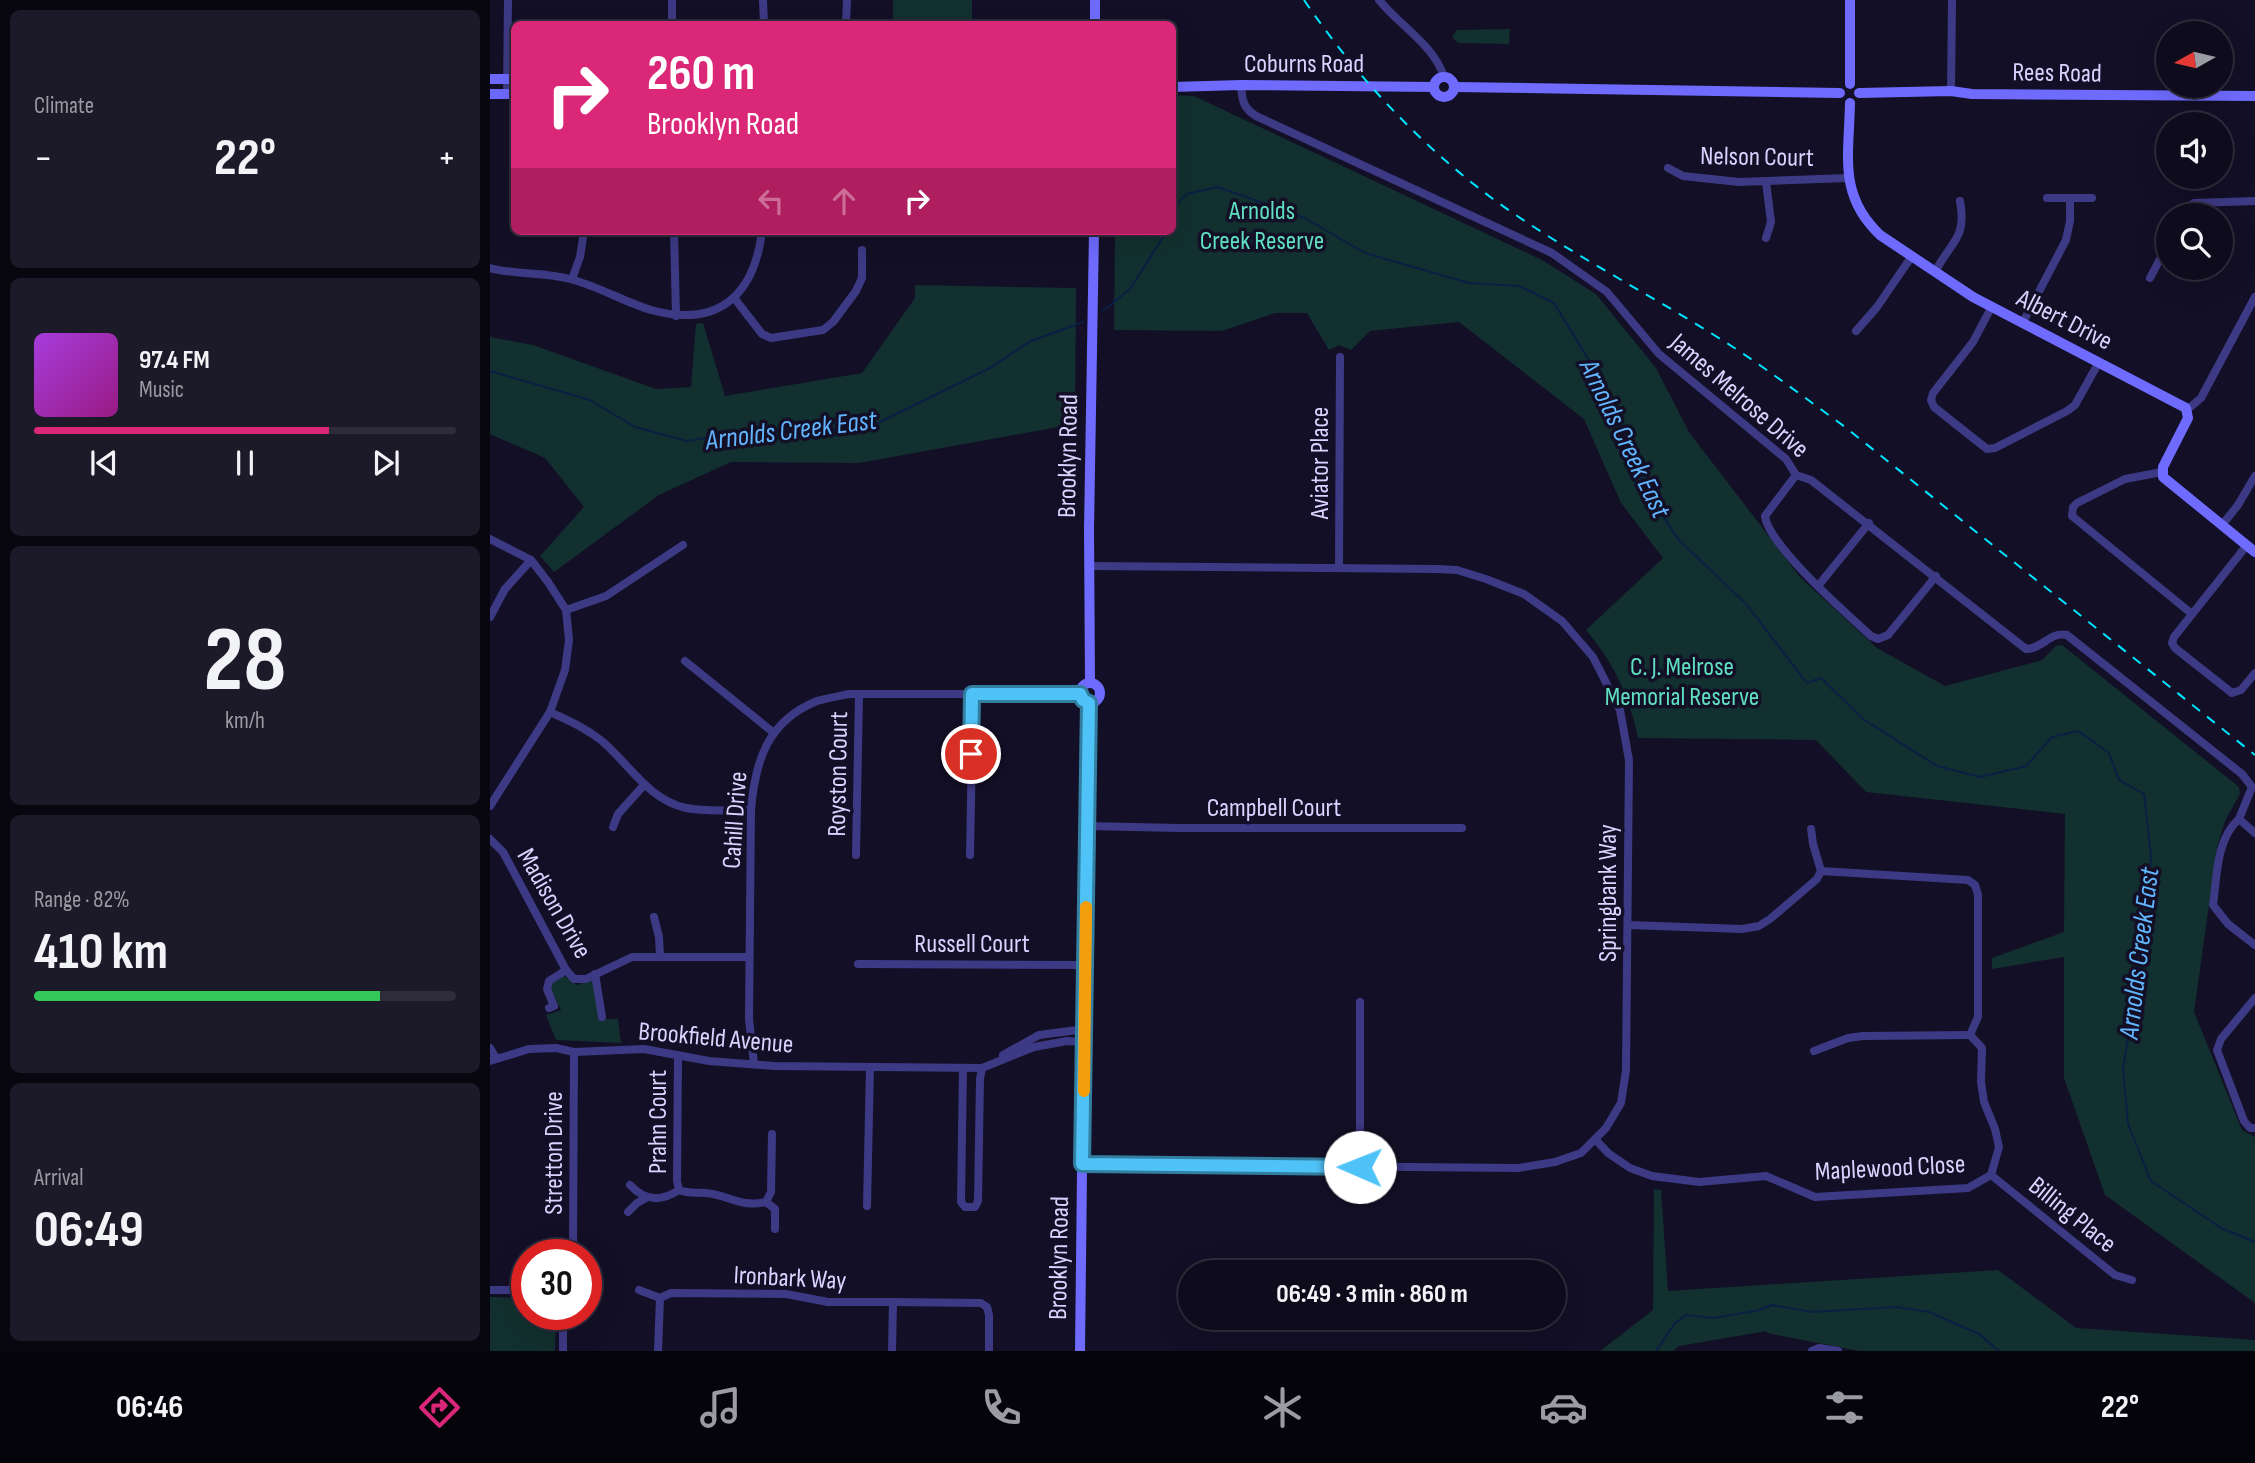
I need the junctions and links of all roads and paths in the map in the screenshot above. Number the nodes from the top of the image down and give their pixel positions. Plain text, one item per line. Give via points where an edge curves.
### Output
1 (508, 0) edge
2 (672, 0) edge
3 (762, 0) edge
4 (846, 0) edge
5 (1096, 0) edge
6 (1379, 0) edge
7 (1850, 0) edge
8 (1952, 0) edge
9 (672, 21) edge
10 (764, 21) edge
11 (846, 21) edge
12 (1095, 21) edge
13 (1444, 77) junction
14 (490, 79) edge
15 (511, 79) edge
16 (1850, 84) junction
17 (1241, 85) junction
18 (1176, 87) edge
19 (1434, 87) junction
20 (1454, 87) junction
21 (1951, 91) junction
22 (1839, 93) junction
23 (1859, 93) junction
24 (490, 94) edge
25 (511, 94) edge
26 (2255, 96) edge
27 (1850, 103) junction
28 (1668, 168) dead end
29 (1848, 178) junction
30 (1766, 182) junction
31 (2047, 198) dead end
32 (2070, 198) junction
33 (2092, 198) dead end
34 (1960, 201) dead end
35 (2255, 201) edge
36 (2194, 203) edge
37 (583, 235) edge
38 (674, 235) edge
39 (762, 235) edge
40 (1094, 235) edge
41 (1766, 238) dead end
42 (862, 250) dead end
43 (1912, 256) junction
44 (2156, 267) edge
45 (490, 268) edge
46 (1935, 272) junction
47 (2150, 278) dead end
48 (572, 279) junction
49 (2255, 297) edge
50 (735, 299) junction
51 (1992, 306) junction
52 (676, 316) junction
53 (2023, 322) junction
54 (1856, 331) dead end
55 (1340, 357) dead end
56 (2099, 362) junction
57 (2188, 409) junction
58 (2161, 472) junction
59 (1796, 475) junction
60 (2255, 476) edge
61 (1869, 523) junction
62 (2222, 525) junction
63 (490, 539) edge
64 (683, 545) dead end
65 (2251, 548) edge
66 (531, 560) junction
67 (1090, 566) junction
68 (1339, 568) junction
69 (1936, 576) junction
70 (1818, 586) junction
71 (566, 610) junction
72 (2192, 614) junction
73 (490, 617) edge
74 (685, 661) dead end
75 (2255, 673) edge
76 (1090, 682) junction
77 (859, 694) junction
78 (972, 694) junction
79 (1080, 694) junction
80 (1089, 703) junction
81 (550, 712) junction
82 (774, 733) junction
83 (644, 785) junction
84 (490, 806) edge
85 (751, 810) junction
86 (2239, 819) junction
87 (1086, 825) junction
88 (613, 827) dead end
89 (1462, 828) dead end
90 (1811, 828) dead end
91 (2255, 833) edge
92 (490, 839) edge
93 (856, 855) dead end
94 (970, 855) dead end
95 (1821, 871) junction
96 (654, 917) dead end
97 (1628, 925) junction
98 (2255, 945) edge
99 (660, 957) junction
100 (749, 957) junction
101 (858, 964) dead end
102 (1085, 965) junction
103 (566, 970) junction
104 (595, 974) junction
105 (2255, 998) edge
106 (1360, 1002) dead end
107 (549, 1009) dead end
108 (602, 1017) dead end
109 (1085, 1030) junction
110 (1050, 1032) junction
111 (1970, 1035) junction
112 (1053, 1042) junction
113 (1084, 1042) junction
114 (490, 1048) edge
115 (1814, 1051) dead end
116 (575, 1052) junction
117 (678, 1055) junction
118 (493, 1059) edge
119 (754, 1064) junction
120 (870, 1067) junction
121 (963, 1068) junction
122 (982, 1068) junction
123 (2255, 1128) edge
124 (772, 1134) dead end
125 (1595, 1139) junction
126 (962, 1147) junction
127 (979, 1147) junction
128 (1082, 1164) junction
129 (1360, 1167) junction
130 (1991, 1175) junction
131 (631, 1185) dead end
132 (679, 1190) junction
133 (646, 1198) junction
134 (766, 1202) junction
135 (867, 1206) dead end
136 (628, 1212) dead end
137 (775, 1228) dead end
138 (573, 1239) edge
139 (2132, 1280) dead end
140 (490, 1290) edge
141 (511, 1290) edge
142 (639, 1290) dead end
143 (660, 1298) junction
144 (893, 1302) junction
145 (564, 1330) edge
146 (563, 1351) edge
147 (657, 1351) edge
148 (892, 1351) edge
149 (989, 1351) edge
150 (1080, 1351) edge
151 (1812, 1351) edge
152 (1838, 1351) edge

1 - 15 street
2 - 9 street
3 - 10 street
4 - 11 street
5 - 12 street
6 - 13 street via 1434,55
7 - 16 street
8 - 21 street
13 - 19 street
13 - 20 street
14 - 15 street
15 - 25 street
16 - 22 street
16 - 23 street
17 - 18 street, Coburns Road
17 - 19 street, Coburns Road
17 - 59 street, James Melrose Drive via 1247,111 1256,116 1538,245 1583,274 1607,292 1659,354 1786,459
19 - 20 street via 1446,96
20 - 22 street
21 - 23 street, Rees Road
21 - 26 street, Rees Road
22 - 27 street
23 - 27 street
24 - 25 street
27 - 29 street, Albert Drive
28 - 30 street, Nelson Court via 1683,176
29 - 30 street, Nelson Court
29 - 43 street, Albert Drive via 1867,223
30 - 41 street via 1771,222
31 - 32 street
32 - 33 street
32 - 53 street via 2066,240
34 - 46 street via 1962,231
35 - 36 street
37 - 48 street
38 - 52 street
39 - 50 street via 760,251
40 - 67 street, Brooklyn Road
42 - 50 street via 862,278 856,291 823,330 771,338 762,334
43 - 46 street, Albert Drive
43 - 54 street
44 - 47 street
45 - 48 street
46 - 51 street, Albert Drive
48 - 52 street
49 - 57 street via 2201,398
50 - 52 street via 718,309
51 - 53 street, Albert Drive
51 - 56 street via 1973,342 1931,400 1987,449 2067,411 2082,397
53 - 56 street, Albert Drive
55 - 68 street, Aviator Place
56 - 57 street, Albert Drive
57 - 58 street via 2189,418
58 - 62 street via 2166,481
58 - 72 street via 2125,479 2077,503 2072,516
59 - 61 street, James Melrose Drive via 1811,480
59 - 70 street via 1765,520
60 - 62 street
61 - 69 street, James Melrose Drive
61 - 70 street
62 - 65 street
63 - 66 street
64 - 71 street via 606,597
65 - 72 street
66 - 71 street
66 - 73 street via 505,589
67 - 68 street, Springbank Way
67 - 76 street, Brooklyn Road
68 - 97 street, Springbank Way via 1457,570 1486,579 1524,594 1562,621 1594,657 1620,710 1629,760
69 - 70 street via 1888,635 1878,639
69 - 86 street, James Melrose Drive via 2026,649 2057,634 2067,635 2231,765 2252,786
71 - 81 street via 565,670
72 - 75 street via 2174,637 2175,648 2232,693 2241,690
74 - 82 street
76 - 79 street
76 - 80 street via 1100,693
77 - 78 street, Cahill Drive
77 - 82 street, Cahill Drive via 818,701 798,711
77 - 93 street, Royston Court
78 - 79 street, Cahill Drive
78 - 94 street
79 - 80 street
80 - 87 street, Brooklyn Road
81 - 83 street via 586,729
81 - 84 street
82 - 85 street, Cahill Drive via 760,756
83 - 85 street via 686,808
83 - 88 street via 618,814
85 - 100 street, Cahill Drive
86 - 91 street
86 - 98 street via 2227,830 2213,905
87 - 89 street, Campbell Court
87 - 102 street, Brooklyn Road
90 - 95 street
92 - 103 street, Madison Drive via 510,864
95 - 97 street via 1759,926
95 - 111 street via 1968,880 1975,885 1978,1017
96 - 99 street
97 - 125 street, Springbank Way via 1626,1070 1621,1103
99 - 100 street, Madison Drive
99 - 104 street, Madison Drive via 632,957
100 - 119 street, Cahill Drive
101 - 102 street, Russell Court
102 - 109 street, Brooklyn Road
103 - 104 street, Madison Drive via 574,979
103 - 107 street via 549,981 547,989 554,1006
104 - 108 street
105 - 123 street via 2217,1050 2244,1121
106 - 129 street
109 - 110 street
109 - 113 street, Brooklyn Road
110 - 112 street
110 - 122 street
111 - 115 street via 1863,1036
111 - 130 street, Maplewood Close via 1982,1048 1984,1102 1998,1147
112 - 113 street, Brookfield Avenue
112 - 122 street, Brookfield Avenue
113 - 128 street, Brooklyn Road
114 - 118 street
116 - 117 street, Brookfield Avenue via 644,1049
116 - 118 street, Brookfield Avenue via 529,1049
116 - 138 street, Stretton Drive
117 - 119 street, Brookfield Avenue
117 - 132 street, Prahn Court
119 - 120 street, Brookfield Avenue
120 - 121 street, Brookfield Avenue
120 - 135 street
121 - 122 street, Brookfield Avenue
121 - 126 street
122 - 127 street
124 - 134 street via 771,1192
125 - 129 street, Springbank Way via 1581,1153 1518,1168
125 - 130 street, Maplewood Close via 1630,1168 1652,1176 1699,1182 1766,1176 1815,1197 1968,1188
126 - 127 street
126 - 127 street via 961,1202 975,1207
128 - 129 street, Springbank Way
128 - 150 street, Brooklyn Road
130 - 139 street, Billing Place via 2115,1275
131 - 133 street, Prahn Court
132 - 133 street, Prahn Court via 664,1198
132 - 134 street, Prahn Court via 733,1202
133 - 136 street, Prahn Court
134 - 137 street via 775,1209
140 - 141 street
142 - 143 street, Ironbark Way
143 - 144 street, Ironbark Way via 671,1293 786,1294 828,1302
143 - 147 street
144 - 148 street
144 - 149 street, Ironbark Way via 981,1303 989,1315
145 - 146 street
151 - 152 street

